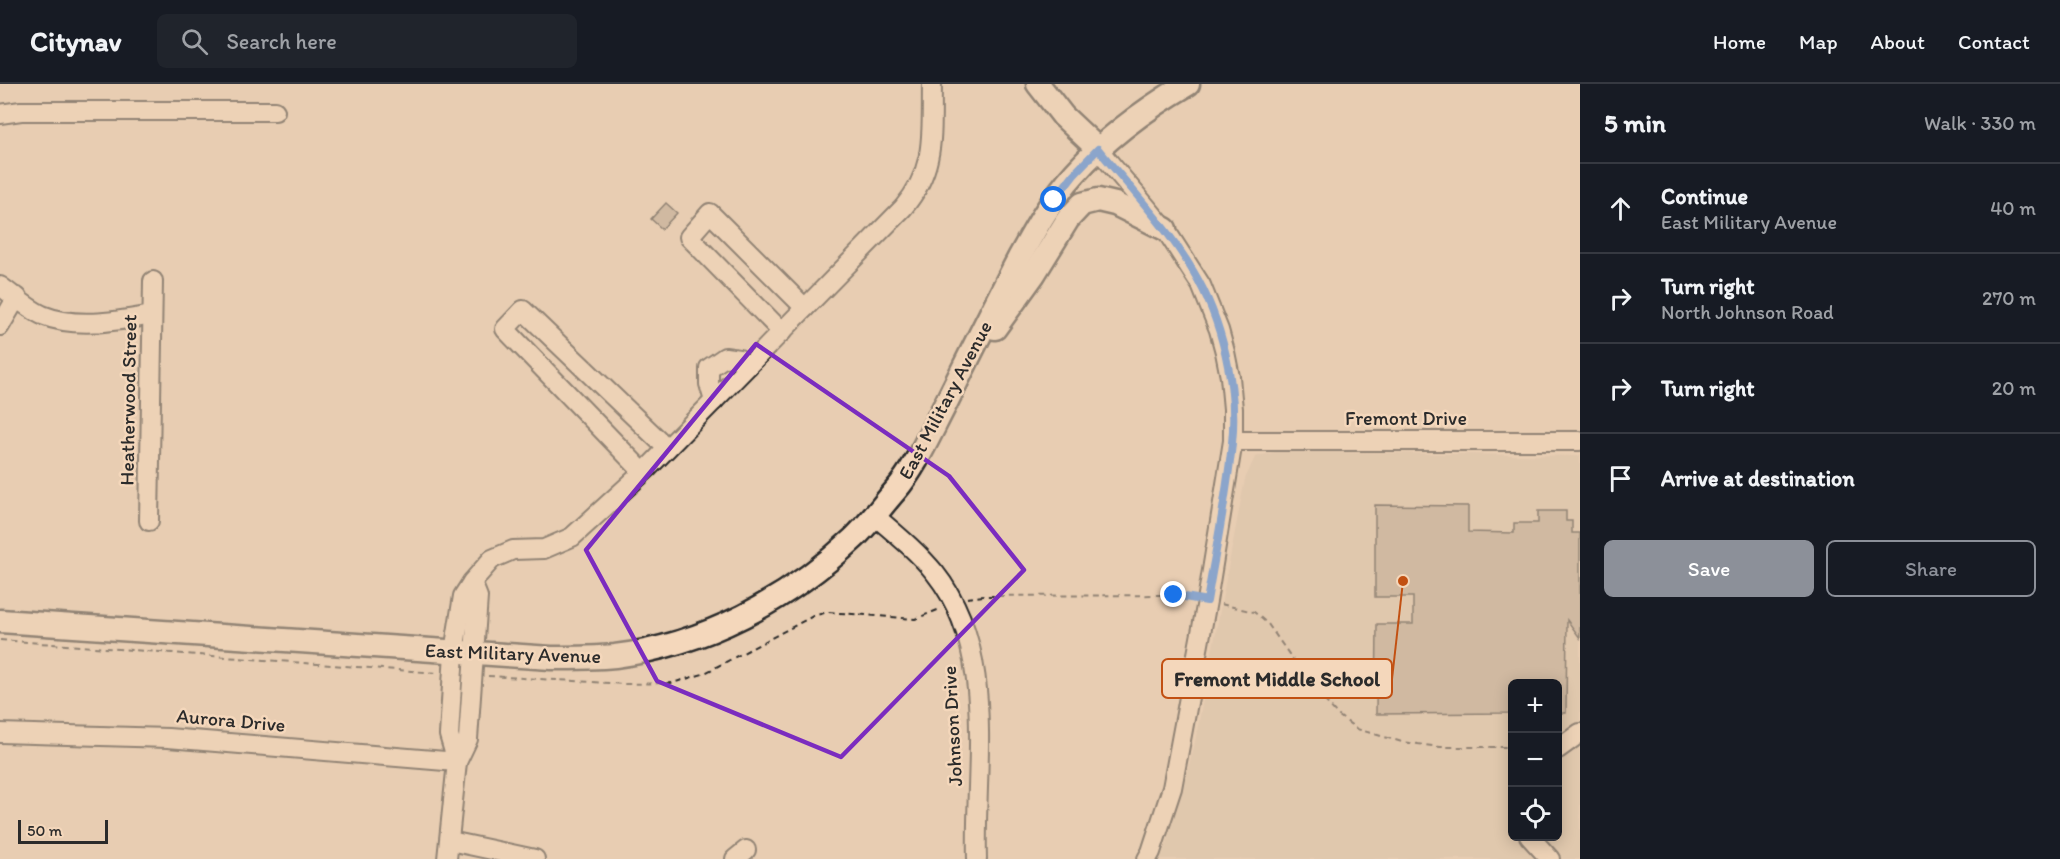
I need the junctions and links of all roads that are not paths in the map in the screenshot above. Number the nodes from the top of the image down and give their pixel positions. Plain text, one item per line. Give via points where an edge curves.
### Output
1 (932, 84) edge
2 (1038, 84) edge
3 (1188, 84) edge
4 (274, 111) dead end
5 (0, 114) edge
6 (1098, 149) junction
7 (1165, 229) junction
8 (153, 281) dead end
9 (0, 286) edge
10 (17, 297) junction
11 (805, 308) junction
12 (152, 315) junction
13 (0, 326) edge
14 (782, 332) junction
15 (968, 359) junction
16 (748, 366) junction
17 (714, 401) junction
18 (1233, 441) junction
19 (1580, 441) edge
20 (668, 448) junction
21 (643, 472) junction
22 (875, 516) junction
23 (149, 520) dead end
24 (0, 621) edge
25 (463, 664) junction
26 (1580, 733) edge
27 (0, 734) edge
28 (1562, 746) edge
29 (458, 762) junction
30 (1533, 841) edge
31 (449, 850) edge
32 (535, 859) edge
33 (977, 859) edge
34 (1147, 859) edge
35 (1550, 859) edge

1 - 11 street via 928,163 916,192
2 - 6 main road via 1063,116
3 - 6 main road, East Military Avenue
4 - 5 street
6 - 7 street
6 - 15 main road, East Military Avenue via 1074,174 1035,228
7 - 15 main road via 1115,204 1098,200 1082,204 1068,219 1004,317
7 - 18 street via 1201,285 1219,330 1230,377
8 - 12 street, Heatherwood Street
9 - 10 street
10 - 12 street via 40,314 63,321 117,321
10 - 13 street
11 - 14 street
11 - 14 street via 710,213 689,237
12 - 23 street, Heatherwood Street
14 - 16 street
15 - 22 main road, East Military Avenue via 918,457
16 - 17 street
16 - 17 street via 739,359 725,357 709,368
17 - 20 street
18 - 19 street, Fremont Drive
18 - 34 street via 1172,788
20 - 21 street
20 - 21 street via 523,310 505,329
21 - 25 street via 572,537 544,549 513,550 492,559 463,596
22 - 25 main road, East Military Avenue via 831,560 774,600 684,640 616,656
22 - 33 street, Johnson Drive via 936,574 954,602 969,643 977,694 980,760
24 - 25 main road, East Military Avenue
25 - 29 street via 449,735
26 - 28 street
27 - 29 street, Aurora Drive via 168,738
29 - 31 street
30 - 35 street
31 - 32 street

